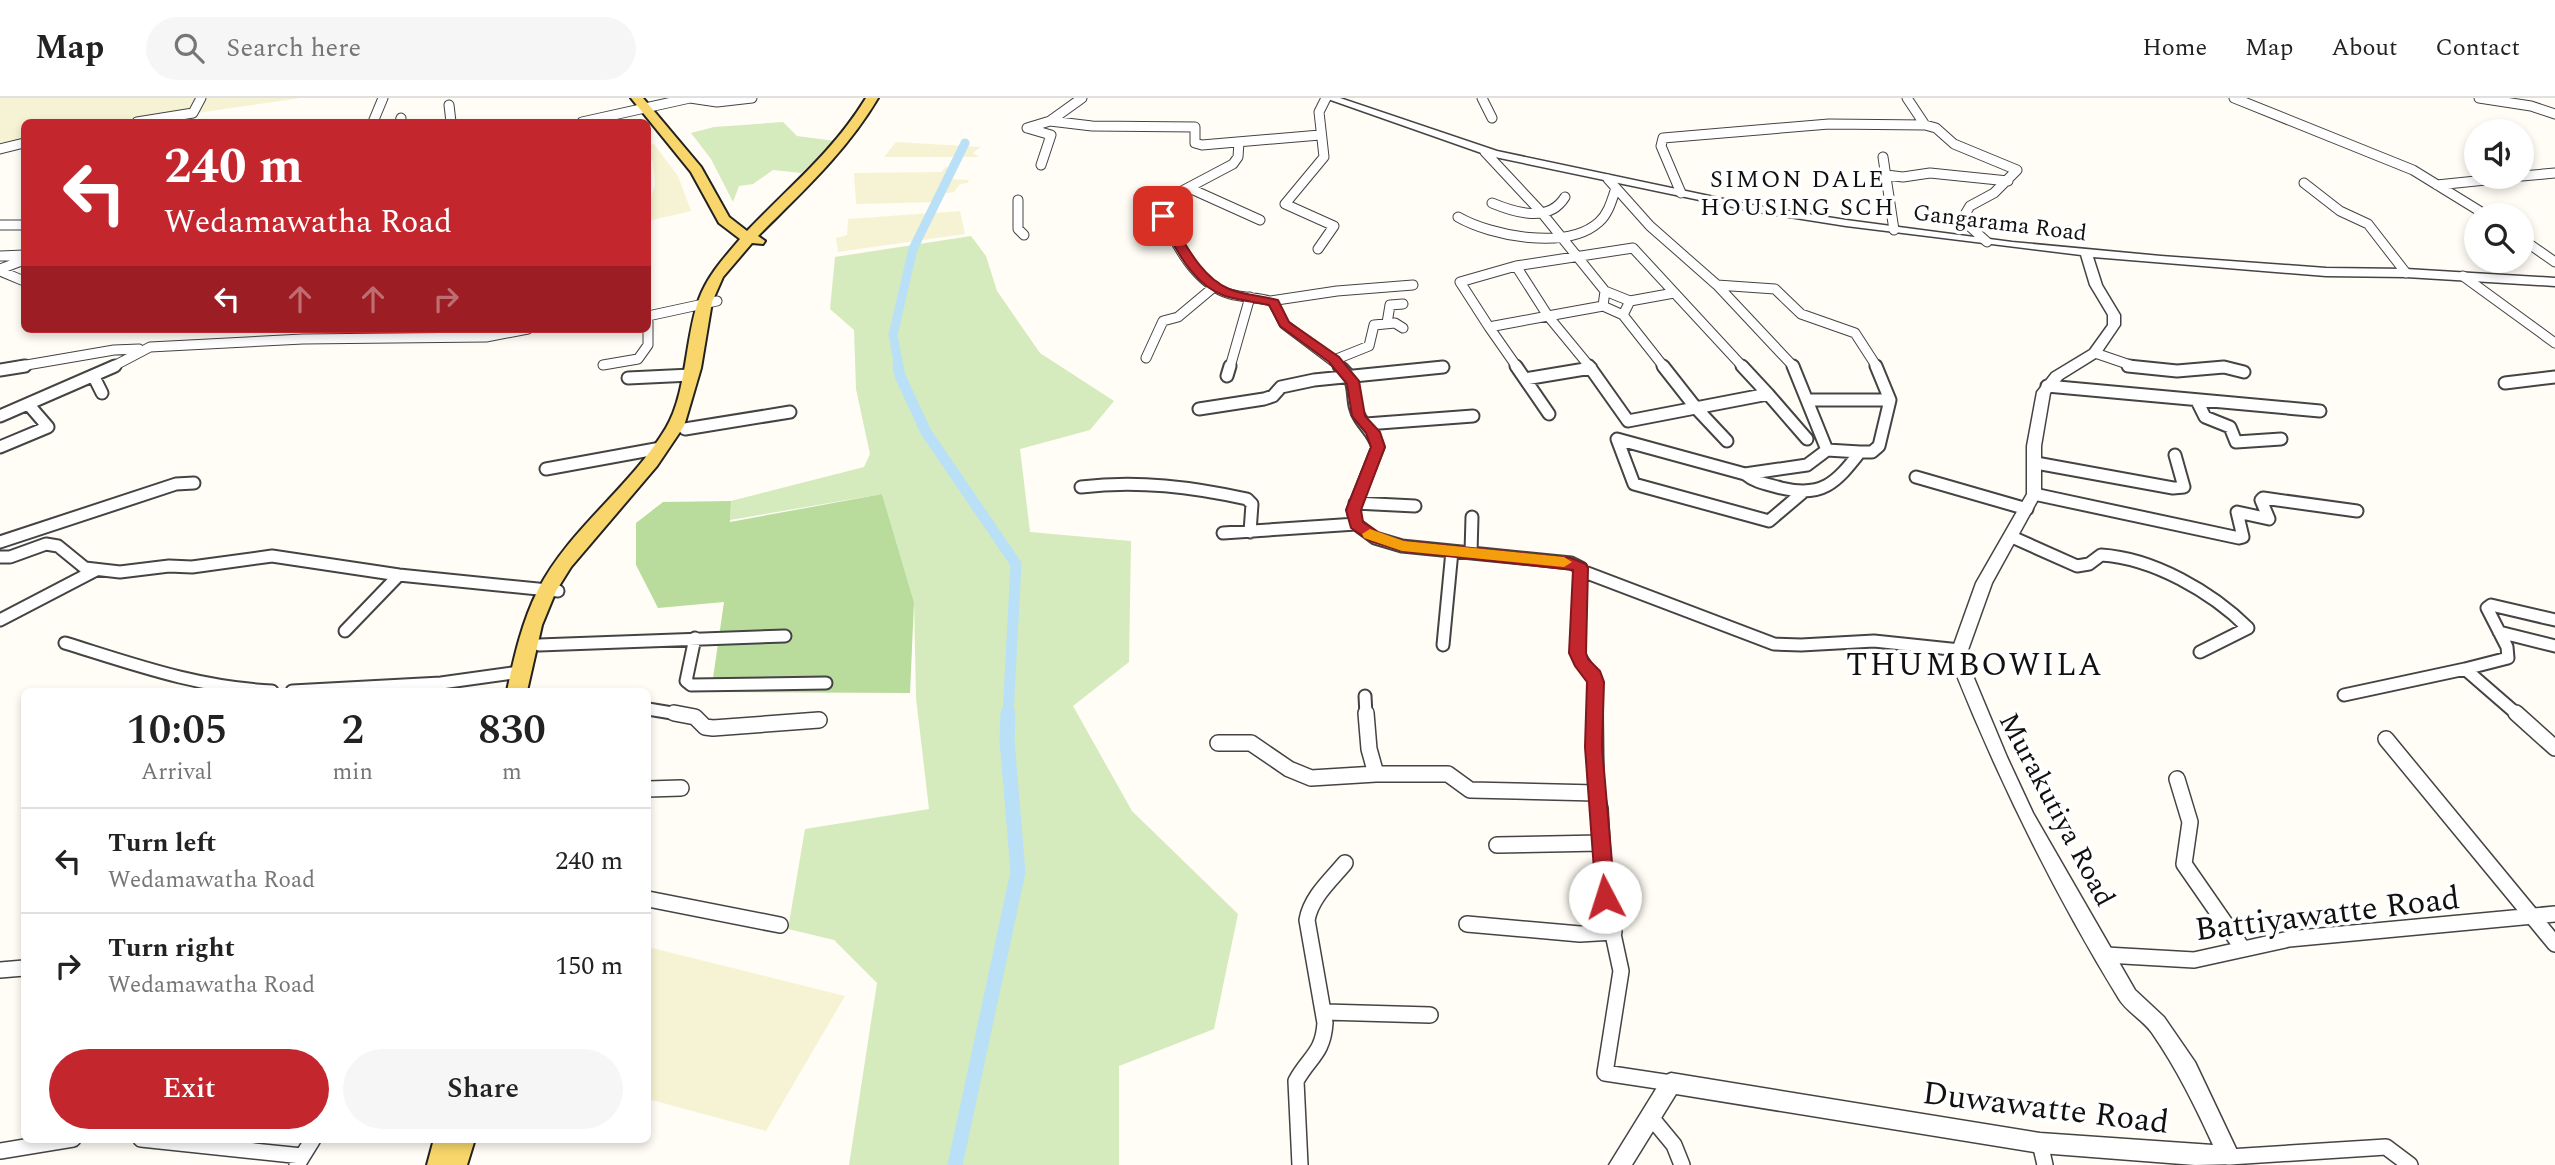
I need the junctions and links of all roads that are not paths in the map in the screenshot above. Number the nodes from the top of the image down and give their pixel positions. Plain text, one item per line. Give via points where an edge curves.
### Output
1 (201, 98) edge
2 (383, 98) edge
3 (691, 98) edge
4 (752, 98) edge
5 (872, 98) edge
6 (1082, 98) edge
7 (1328, 98) edge
8 (1482, 98) edge
9 (1907, 98) edge
10 (2234, 98) edge
11 (2479, 98) edge
12 (647, 103) edge
13 (449, 106) dead end
14 (2555, 114) edge
15 (1492, 118) dead end
16 (176, 119) edge
17 (374, 119) edge
18 (451, 119) edge
19 (592, 119) edge
20 (1050, 121) junction
21 (1925, 125) junction
22 (1320, 135) junction
23 (1239, 142) junction
24 (21, 144) edge
25 (0, 149) edge
26 (1485, 152) junction
27 (1883, 157) dead end
28 (1041, 165) dead end
29 (2555, 173) edge
30 (1886, 175) junction
31 (2534, 175) edge
32 (2008, 180) junction
33 (2464, 182) edge
34 (2304, 183) dead end
35 (1612, 184) junction
36 (2437, 185) junction
37 (1189, 188) junction
38 (1681, 193) junction
39 (793, 197) junction
40 (1565, 197) dead end
41 (1018, 200) dead end
42 (1492, 203) dead end
43 (2466, 203) edge
44 (1542, 213) junction
45 (770, 216) junction
46 (1458, 217) dead end
47 (1260, 220) dead end
48 (735, 224) junction
49 (0, 225) edge
50 (21, 225) edge
51 (1894, 230) junction
52 (1024, 235) dead end
53 (1560, 235) junction
54 (757, 237) junction
55 (1987, 242) junction
56 (2534, 247) edge
57 (1318, 249) dead end
58 (2086, 254) junction
59 (0, 256) edge
60 (1577, 256) junction
61 (21, 258) edge
62 (729, 258) junction
63 (21, 260) edge
64 (2555, 262) edge
65 (1516, 266) junction
66 (0, 270) edge
67 (2406, 273) junction
68 (2463, 276) junction
69 (21, 280) edge
70 (2555, 282) edge
71 (1413, 285) dead end
72 (1717, 285) junction
73 (1215, 286) junction
74 (1605, 291) junction
75 (1674, 293) junction
76 (1250, 297) junction
77 (1270, 301) junction
78 (1630, 301) junction
79 (711, 302) junction
80 (1403, 304) dead end
81 (1603, 306) junction
82 (651, 315) edge
83 (1623, 315) junction
84 (1548, 316) junction
85 (1387, 323) junction
86 (1489, 327) junction
87 (1403, 328) dead end
88 (507, 333) edge
89 (648, 333) edge
90 (2555, 343) edge
91 (142, 349) junction
92 (2095, 353) junction
93 (1146, 358) dead end
94 (1334, 359) junction
95 (603, 365) dead end
96 (1443, 367) dead end
97 (1591, 368) junction
98 (0, 370) edge
99 (2244, 372) dead end
100 (691, 375) junction
101 (1227, 376) dead end
102 (94, 377) junction
103 (1349, 377) junction
104 (2555, 377) edge
105 (628, 378) dead end
106 (1525, 379) junction
107 (2505, 383) dead end
108 (2047, 386) junction
109 (102, 393) dead end
110 (1768, 394) junction
111 (1809, 400) junction
112 (1890, 400) junction
113 (2197, 401) junction
114 (29, 405) junction
115 (1696, 408) junction
116 (1199, 409) dead end
117 (2320, 411) dead end
118 (790, 412) dead end
119 (1549, 414) dead end
120 (0, 416) edge
121 (1473, 416) dead end
122 (1366, 424) junction
123 (685, 429) junction
124 (1807, 439) dead end
125 (2281, 439) dead end
126 (1727, 441) dead end
127 (0, 447) edge
128 (661, 448) junction
129 (1827, 450) junction
130 (1860, 452) junction
131 (2175, 454) dead end
132 (2036, 463) junction
133 (546, 469) dead end
134 (1745, 474) junction
135 (1916, 477) dead end
136 (194, 484) dead end
137 (1081, 487) dead end
138 (1802, 493) junction
139 (2030, 502) junction
140 (1355, 503) junction
141 (1415, 506) dead end
142 (2357, 511) dead end
143 (1472, 517) dead end
144 (1356, 524) junction
145 (1250, 532) junction
146 (1223, 533) dead end
147 (2012, 537) junction
148 (0, 542) edge
149 (1452, 551) junction
150 (1471, 553) junction
151 (0, 557) edge
152 (96, 570) junction
153 (1582, 570) junction
154 (399, 575) junction
155 (553, 590) junction
156 (0, 620) edge
157 (2555, 620) edge
158 (345, 631) dead end
159 (2499, 632) junction
160 (785, 636) dead end
161 (695, 638) junction
162 (65, 643) dead end
163 (538, 645) junction
164 (1443, 645) dead end
165 (2555, 646) edge
166 (1960, 650) junction
167 (2200, 652) dead end
168 (2465, 668) junction
169 (519, 682) edge
170 (826, 682) dead end
171 (219, 688) edge
172 (374, 688) edge
173 (529, 688) edge
174 (2344, 695) dead end
175 (1366, 696) dead end
176 (651, 710) edge
177 (819, 720) dead end
178 (2386, 739) dead end
179 (1217, 743) dead end
180 (2555, 748) edge
181 (1376, 774) junction
182 (2178, 779) dead end
183 (681, 788) dead end
184 (651, 789) edge
185 (1596, 793) junction
186 (1601, 843) junction
187 (1497, 845) dead end
188 (1345, 863) dead end
189 (651, 900) edge
190 (2555, 914) edge
191 (2534, 916) junction
192 (1467, 924) dead end
193 (780, 925) dead end
194 (1614, 932) junction
195 (2555, 944) edge
196 (2243, 949) junction
197 (2106, 954) junction
198 (1325, 1012) junction
199 (1430, 1015) dead end
200 (1671, 1083) junction
201 (1650, 1116) junction
202 (49, 1143) edge
203 (170, 1143) edge
204 (311, 1143) edge
205 (446, 1143) edge
206 (461, 1143) edge
207 (2040, 1143) junction
208 (0, 1151) edge
209 (2229, 1157) junction
210 (300, 1161) edge
211 (440, 1165) edge
212 (454, 1165) edge
213 (1300, 1165) edge
214 (1620, 1165) edge
215 (1682, 1165) edge
216 (2045, 1165) edge
217 (2410, 1165) edge

1 - 16 street via 193,113
2 - 17 street
3 - 4 street via 717,102
3 - 12 street
5 - 39 main road via 853,130
6 - 20 street
7 - 22 street via 1319,112
7 - 26 street, Gangarama Road
8 - 15 street
9 - 21 street
10 - 36 street via 2394,162
11 - 14 street
12 - 19 street
12 - 48 main road via 698,173 714,209
13 - 18 street
20 - 23 street via 1195,127 1195,143
20 - 28 street via 1026,129 1051,135
21 - 32 street via 1936,128 1954,144 2015,167
21 - 38 street via 1829,124 1663,138 1661,146
22 - 23 street
22 - 57 street via 1324,157 1284,204 1334,226
23 - 37 street via 1234,164
24 - 25 street
26 - 35 street, Gangarama Road
26 - 44 street
27 - 30 street
29 - 31 street
30 - 32 street via 1930,173
30 - 51 street
32 - 55 street via 1994,194 1970,205 1965,216
33 - 36 street
34 - 67 street via 2340,211 2368,224
35 - 38 street, Gangarama Road
35 - 53 street via 1604,217 1595,225
35 - 72 street via 1650,226
36 - 43 street
37 - 47 street
37 - 73 street via 1172,200 1163,216 1195,267
38 - 51 street, Gangarama Road
39 - 45 main road
39 - 54 main road
40 - 44 street via 1555,210
41 - 52 street via 1018,229
42 - 44 street via 1514,211
44 - 53 street
45 - 48 main road
45 - 54 main road
46 - 53 street via 1512,236
48 - 54 main road
48 - 62 main road
49 - 50 street
51 - 55 street, Gangarama Road
53 - 60 street
54 - 62 main road
54 - 79 main road
55 - 58 street, Gangarama Road
56 - 64 street
58 - 67 street, Gangarama Road via 2326,272
58 - 92 street via 2096,285 2114,315 2111,332
59 - 61 street
60 - 65 street
60 - 74 street
60 - 75 street via 1633,248
62 - 79 main road via 716,276
63 - 66 street
65 - 84 street
65 - 86 street via 1460,282
66 - 69 street
67 - 68 street, Gangarama Road
68 - 70 street, Gangarama Road
68 - 90 street
71 - 77 street
72 - 111 street via 1792,363
72 - 112 street via 1775,289 1801,314 1855,333 1876,365
73 - 76 street
73 - 93 street via 1178,317 1163,321
74 - 78 street
74 - 81 street
75 - 78 street
75 - 110 street
76 - 77 street
76 - 101 street
77 - 94 street via 1284,324
78 - 83 street
79 - 82 street
79 - 100 main road
79 - 123 main road via 700,391
80 - 85 street via 1390,305
81 - 83 street
81 - 84 street
83 - 115 street
84 - 86 street
84 - 97 street
85 - 87 street
85 - 94 street via 1374,325 1369,346
86 - 106 street
88 - 91 street
89 - 95 street via 648,345 638,359
91 - 98 street
91 - 102 street
92 - 99 street via 2134,368 2233,368
92 - 108 street
94 - 103 street
96 - 103 street
97 - 106 street
97 - 115 street via 1628,421
100 - 105 street
100 - 128 main road via 676,426
102 - 109 street
102 - 114 street
103 - 116 street via 1281,387 1264,399
103 - 122 street via 1359,416
104 - 107 street
106 - 119 street
108 - 113 street
108 - 132 street via 2039,408
110 - 115 street
110 - 124 street
111 - 112 street
111 - 129 street
112 - 130 street via 1879,446 1872,453
113 - 117 street
113 - 125 street via 2205,417 2230,427 2236,442
114 - 120 street
114 - 127 street via 48,427
115 - 126 street
118 - 123 street
121 - 122 street
122 - 140 street via 1378,447
123 - 155 main road via 664,461
128 - 133 street
128 - 155 main road via 565,562
129 - 130 street
129 - 134 street via 1807,466
130 - 138 street via 1840,476 1822,488
131 - 132 street via 2184,487
132 - 139 street
134 - 138 street via 1754,481
134 - 138 street via 1617,439 1634,484 1769,521
135 - 139 street
136 - 148 street via 176,484
137 - 145 street via 1140,484 1248,499 1252,504
139 - 142 street via 2239,538 2243,537 2237,512 2269,519 2263,498
139 - 147 street
140 - 141 street
140 - 144 street
143 - 150 street
144 - 145 street
144 - 149 street via 1389,543
145 - 146 street
147 - 166 street via 1984,583
147 - 167 street via 2077,566 2101,555 2127,559 2212,596 2248,628
149 - 150 street
149 - 164 street
150 - 153 street via 1571,563
151 - 152 street via 46,544 58,546 85,568
152 - 154 street via 192,567 272,556
152 - 156 street
153 - 166 street via 1774,644 1908,641
153 - 185 street via 1577,653 1595,682
154 - 155 street
154 - 158 street
155 - 163 main road
155 - 169 main road via 532,625
157 - 159 street via 2491,605 2487,608
159 - 165 street
159 - 168 street via 2508,658
160 - 161 street
161 - 163 street
161 - 170 street via 686,681 691,685
162 - 171 street
163 - 173 main road
166 - 197 street, Murakutiya Road via 1964,679 2026,816
168 - 174 street
168 - 180 street
169 - 172 street
175 - 181 street via 1368,749
176 - 177 street via 695,717 713,728
178 - 191 street
179 - 181 street via 1251,743 1311,778
181 - 185 street via 1448,774 1470,790
182 - 196 street via 2190,822 2184,863
183 - 184 street
185 - 186 street
186 - 187 street
186 - 194 street via 1605,897
188 - 198 street via 1308,912
189 - 193 street
190 - 191 street, Battiyawatte Road
191 - 195 street
191 - 196 street, Battiyawatte Road via 2303,937
192 - 194 street via 1580,934
194 - 200 street via 1621,971 1605,1073
196 - 197 street, Battiyawatte Road via 2194,960
197 - 209 street, Murakutiya Road via 2128,996 2157,1023 2188,1069
198 - 199 street
198 - 213 street via 1324,1037 1315,1061 1296,1081
200 - 201 street
200 - 207 street, Duwawatte Road
201 - 214 street
201 - 215 street via 1674,1145
202 - 208 street
203 - 210 street
204 - 210 street
205 - 211 main road
206 - 212 main road
207 - 209 street, Duwawatte Road
207 - 216 street
209 - 217 street, Duwawatte Road via 2386,1147

